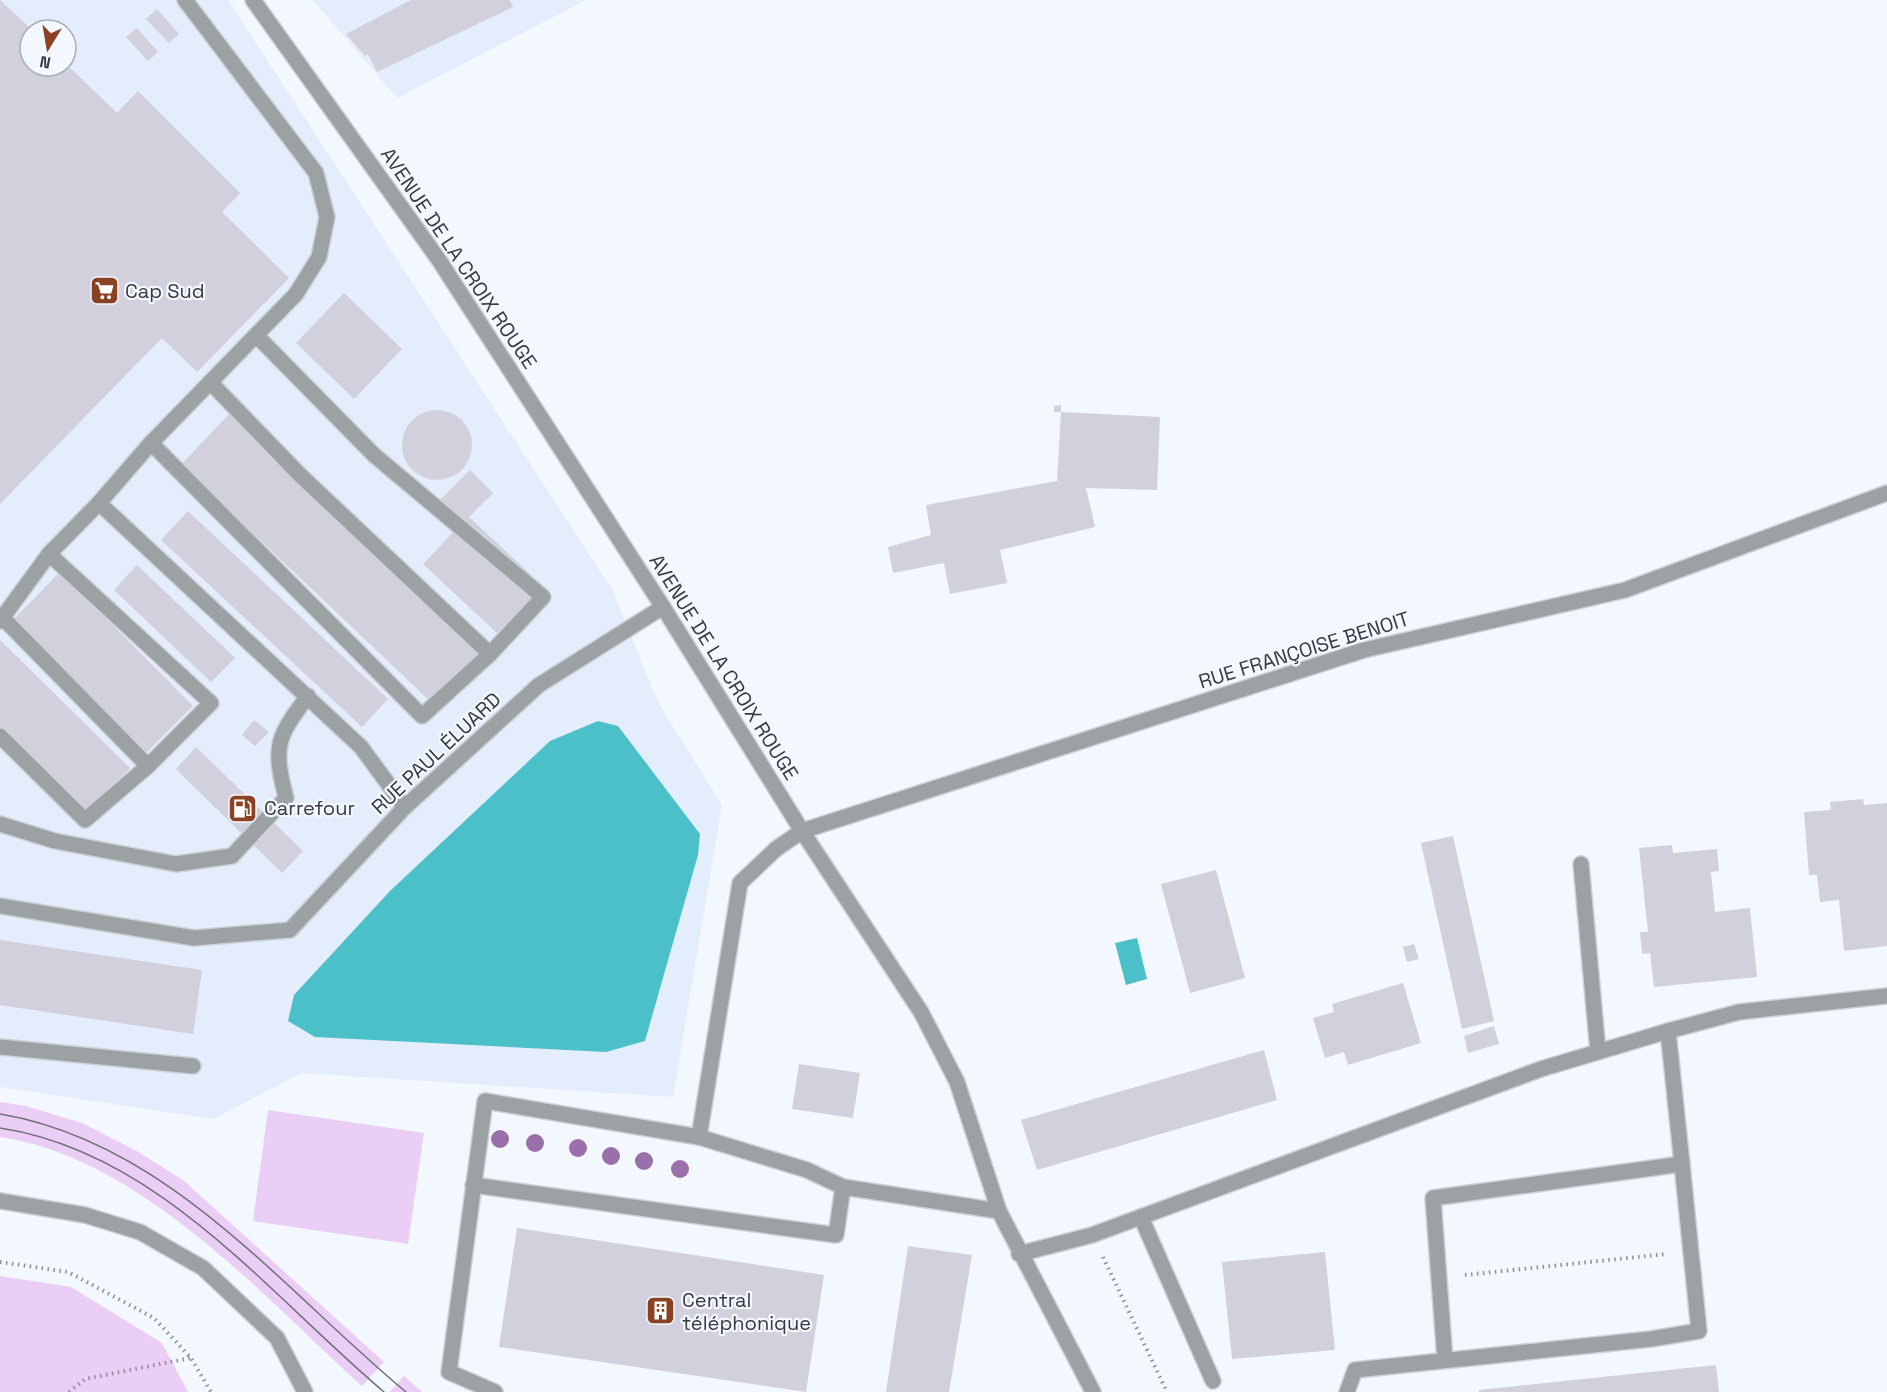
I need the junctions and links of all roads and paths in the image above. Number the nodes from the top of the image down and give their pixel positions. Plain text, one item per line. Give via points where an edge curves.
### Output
1 (185, 0) edge
2 (253, 0) edge
3 (256, 335) junction
4 (210, 382) junction
5 (151, 443) junction
6 (1887, 493) edge
7 (99, 503) junction
8 (49, 554) junction
9 (663, 607) junction
10 (1, 619) edge
11 (490, 654) junction
12 (308, 696) junction
13 (0, 736) edge
14 (148, 766) junction
15 (405, 807) junction
16 (0, 824) edge
17 (801, 831) junction
18 (1581, 864) dead end
19 (0, 906) edge
20 (1887, 996) edge
21 (1668, 1031) junction
22 (0, 1047) edge
23 (1598, 1052) junction
24 (193, 1066) dead end
25 (699, 1137) junction
26 (1682, 1164) junction
27 (473, 1185) junction
28 (843, 1187) junction
29 (0, 1202) edge
30 (999, 1211) junction
31 (1141, 1217) junction
32 (1691, 1251) junction
33 (1019, 1254) junction
34 (0, 1262) edge
35 (1107, 1266) dead end
36 (1439, 1277) junction
37 (191, 1358) junction
38 (1445, 1360) junction
39 (1213, 1381) dead end
40 (69, 1392) edge
41 (211, 1392) edge
42 (305, 1392) edge
43 (495, 1392) edge
44 (1094, 1392) edge
45 (1167, 1392) edge
46 (1347, 1392) edge

1 - 3 street via 316,173 327,217 319,257 296,294
2 - 9 street, AVENUE DE LA CROIX ROUGE via 439,260
3 - 4 street
3 - 11 street via 374,455 543,597
4 - 5 street
4 - 11 street via 300,475
5 - 7 street
5 - 11 street via 422,716
6 - 17 street, RUE FRANÇOISE BENOIT via 1625,590 1364,650
7 - 8 street
7 - 12 street
8 - 10 street
8 - 14 street via 211,703
9 - 15 street, RUE PAUL ÉLUARD via 539,685
9 - 17 street, AVENUE DE LA CROIX ROUGE
10 - 14 street
12 - 15 street via 361,747
12 - 16 street via 284,728 277,762 286,798 232,856 177,864 55,841
13 - 14 street via 85,820
15 - 19 street, RUE PAUL ÉLUARD via 290,930 194,938
17 - 25 street, RUE FRANÇOISE BENOIT via 741,883
17 - 30 street, AVENUE DE LA CROIX ROUGE via 921,1012 957,1082
18 - 23 street
20 - 21 street via 1739,1012
21 - 23 street
21 - 26 street
22 - 24 street
23 - 31 street via 1541,1069
25 - 27 street via 485,1101
25 - 28 street via 807,1170
26 - 32 street
26 - 36 street via 1433,1198
27 - 28 street via 836,1235
27 - 43 street via 449,1372
28 - 30 street
29 - 42 street via 85,1215 140,1232 203,1268 277,1338
30 - 33 street, AVENUE DE LA CROIX ROUGE
31 - 33 street via 1092,1235
31 - 39 street
32 - 36 path
32 - 38 street via 1699,1331
33 - 44 street, AVENUE DE LA CROIX ROUGE
34 - 37 path via 68,1272 154,1318
35 - 45 path
36 - 38 street
37 - 40 path via 85,1379
37 - 41 path
38 - 46 street via 1355,1370

